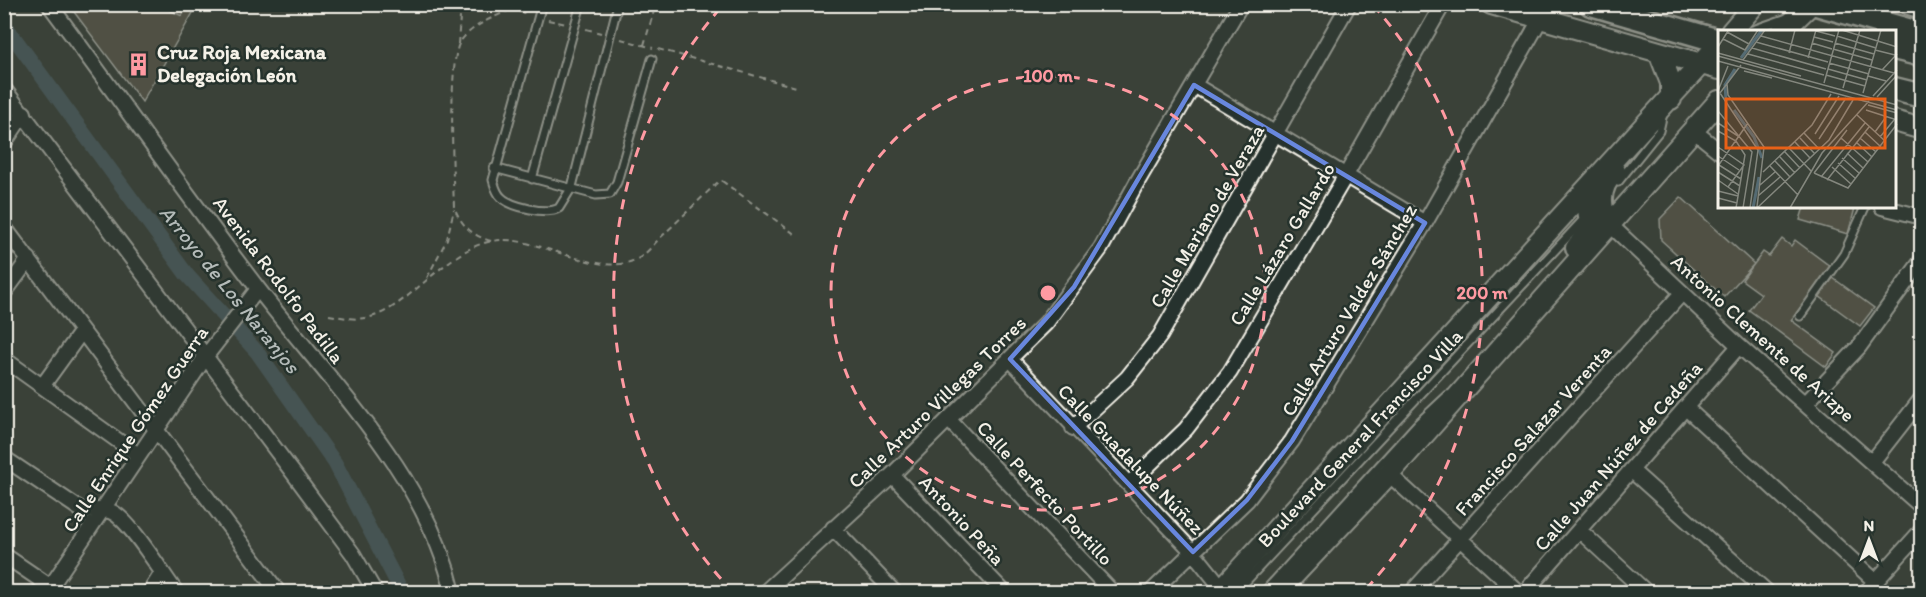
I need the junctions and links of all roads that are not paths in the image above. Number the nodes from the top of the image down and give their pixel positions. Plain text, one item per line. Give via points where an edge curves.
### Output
1 (49, 4) edge
2 (542, 4) edge
3 (581, 4) edge
4 (618, 4) edge
5 (1241, 4) edge
6 (1349, 4) edge
7 (1443, 4) edge
8 (1491, 4) edge
9 (1591, 4) edge
10 (1755, 4) edge
11 (1909, 4) edge
12 (1922, 8) edge
13 (1814, 10) edge
14 (1541, 18) junction
15 (1733, 30) edge
16 (1753, 30) edge
17 (1785, 30) edge
18 (1881, 30) edge
19 (1896, 34) edge
20 (1922, 34) edge
21 (1922, 42) edge
22 (1718, 43) edge
23 (1718, 46) edge
24 (1896, 48) edge
25 (1659, 52) junction
26 (1922, 55) edge
27 (652, 59) dead end
28 (1711, 67) edge
29 (1194, 85) junction
30 (4, 89) edge
31 (1896, 89) edge
32 (1922, 96) edge
33 (1718, 101) edge
34 (1667, 103) junction
35 (24, 113) junction
36 (1896, 122) edge
37 (1922, 129) edge
38 (1693, 130) junction
39 (1276, 135) junction
40 (4, 143) edge
41 (1718, 149) edge
42 (494, 168) junction
43 (1346, 175) junction
44 (532, 179) junction
45 (572, 187) junction
46 (1592, 204) junction
47 (1865, 208) edge
48 (1886, 208) edge
49 (1922, 217) edge
50 (1425, 222) junction
51 (1610, 225) junction
52 (4, 227) edge
53 (29, 259) junction
54 (1922, 260) edge
55 (258, 289) junction
56 (4, 293) edge
57 (1682, 293) junction
58 (1800, 316) dead end
59 (82, 331) junction
60 (1503, 343) junction
61 (1739, 346) junction
62 (206, 356) junction
63 (4, 359) edge
64 (1010, 359) junction
65 (1467, 382) junction
66 (43, 385) junction
67 (1922, 398) edge
68 (1806, 403) junction
69 (1686, 408) junction
70 (949, 420) junction
71 (156, 428) junction
72 (1073, 428) junction
73 (138, 455) junction
74 (4, 458) edge
75 (1872, 462) junction
76 (1631, 470) junction
77 (1389, 474) junction
78 (892, 475) junction
79 (1129, 484) junction
80 (1922, 507) edge
81 (103, 510) junction
82 (833, 528) junction
83 (1579, 530) junction
84 (1922, 530) edge
85 (1460, 539) junction
86 (1193, 552) junction
87 (4, 555) edge
88 (162, 573) junction
89 (1870, 587) edge
90 (49, 590) edge
91 (1226, 591) edge
92 (150, 592) edge
93 (176, 592) edge
94 (278, 592) edge
95 (375, 592) edge
96 (453, 592) edge
97 (767, 592) edge
98 (894, 592) edge
99 (1004, 592) edge
100 (1112, 592) edge
101 (1151, 592) edge
102 (1264, 592) edge
103 (1278, 592) edge
104 (1412, 592) edge
105 (1518, 592) edge
106 (1525, 592) edge
107 (1646, 592) edge
108 (1767, 592) edge

1 - 55 street, Avenida Rodolfo Padilla
2 - 42 lane
3 - 44 lane
4 - 45 lane
5 - 29 street, Calle Arturo Villegas Torres
6 - 39 street, Calle Mariano de Veraza
7 - 43 street, Calle Lázaro Gallardo
8 - 14 main road
9 - 22 main road
10 - 15 main road
11 - 12 main road
13 - 16 lane
13 - 17 main road
13 - 18 lane
13 - 20 main road
14 - 25 main road
14 - 50 street, Calle Arturo Valdez Sánchez
19 - 21 lane
23 - 28 main road, Boulevard General Francisco Villa
24 - 26 main road
25 - 28 main road
25 - 34 main road via 1671,83
27 - 45 lane via 618,182 610,194 596,195
28 - 34 main road, Boulevard General Francisco Villa
29 - 39 street
29 - 64 street, Calle Arturo Villegas Torres via 1101,248 1046,323
30 - 35 street
31 - 32 main road
33 - 38 main road, Boulevard General Francisco Villa
34 - 46 main road, Boulevard General Francisco Villa
35 - 40 street
35 - 62 street
36 - 37 main road
38 - 41 street
38 - 51 main road, Boulevard General Francisco Villa
39 - 43 street
39 - 72 street, Calle Mariano de Veraza via 1160,336 1127,378
42 - 44 lane
42 - 45 lane via 493,180 504,200 544,212 559,208
43 - 50 street
43 - 79 street, Calle Lázaro Gallardo via 1230,372 1186,429
44 - 45 lane
46 - 51 main road
46 - 60 main road via 1586,236 1514,323
46 - 91 main road, Boulevard General Francisco Villa
47 - 58 lane via 1844,254
48 - 49 street
50 - 86 street, Calle Arturo Valdez Sánchez via 1292,441 1247,500
51 - 57 street, Antonio Clemente de Arizpe
51 - 60 main road, Boulevard General Francisco Villa
52 - 53 street
53 - 56 street
53 - 59 street
54 - 68 street via 1833,377
55 - 62 street, Calle Enrique Gómez Guerra
55 - 96 street, Avenida Rodolfo Padilla via 404,478 426,516
57 - 61 street, Antonio Clemente de Arizpe
57 - 85 street, Francisco Salazar Verenta
59 - 66 street
59 - 71 street
60 - 65 main road, Boulevard General Francisco Villa
61 - 68 street, Antonio Clemente de Arizpe
61 - 69 street, Calle Juan Núñez de Cedeña
62 - 71 street, Calle Enrique Gómez Guerra
62 - 95 street via 353,554
63 - 66 street
64 - 70 street, Calle Arturo Villegas Torres
64 - 72 street, Calle Guadalupe Núñez
65 - 77 main road, Boulevard General Francisco Villa
65 - 102 lane via 1425,416
66 - 73 street
67 - 75 street
68 - 75 street, Antonio Clemente de Arizpe
69 - 76 street, Calle Juan Núñez de Cedeña
69 - 89 street
70 - 78 street, Calle Arturo Villegas Torres
70 - 100 street, Calle Perfecto Portillo
71 - 73 street, Calle Enrique Gómez Guerra
71 - 94 street
72 - 79 street, Calle Guadalupe Núñez
73 - 81 street, Calle Enrique Gómez Guerra
74 - 81 street via 80,509
75 - 80 street, Antonio Clemente de Arizpe
76 - 83 street, Calle Juan Núñez de Cedeña
76 - 108 street
77 - 85 street
77 - 103 main road, Boulevard General Francisco Villa
78 - 82 street, Calle Arturo Villegas Torres
78 - 99 street, Antonio Peña
79 - 86 street, Calle Guadalupe Núñez
81 - 88 street via 124,522
81 - 90 street, Calle Enrique Gómez Guerra
82 - 97 street, Calle Arturo Villegas Torres
82 - 98 street
83 - 106 street, Calle Juan Núñez de Cedeña
83 - 107 street
84 - 89 street
85 - 104 street, Francisco Salazar Verenta
85 - 105 street
86 - 91 street, Calle Guadalupe Núñez
86 - 101 street, Calle Arturo Valdez Sánchez
87 - 90 street
88 - 92 street
88 - 93 street

